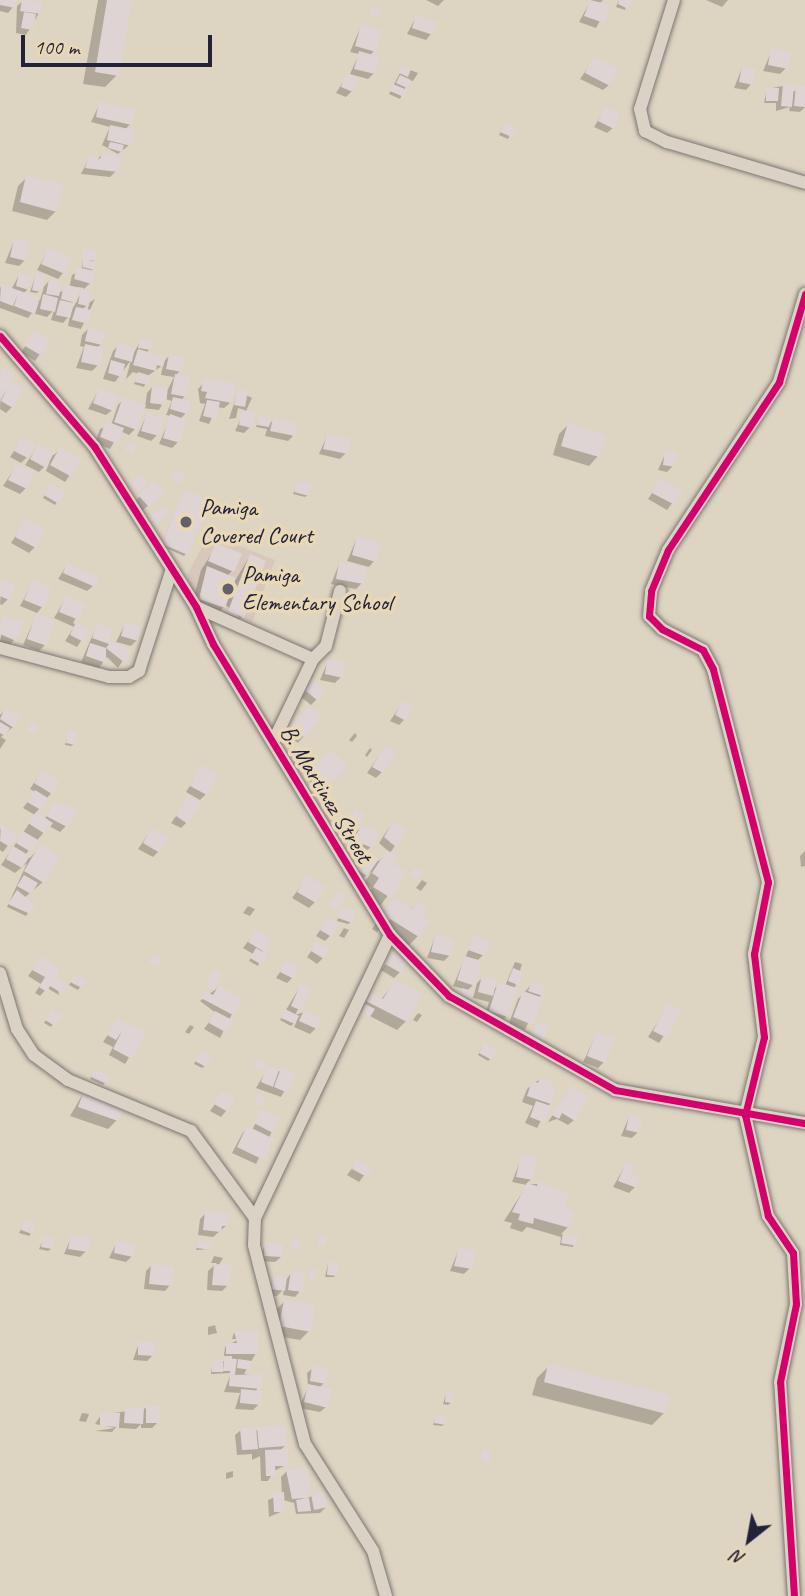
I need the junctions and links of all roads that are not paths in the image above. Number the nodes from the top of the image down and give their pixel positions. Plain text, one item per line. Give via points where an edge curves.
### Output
1 (674, 0) edge
2 (805, 183) edge
3 (805, 294) edge
4 (0, 336) edge
5 (172, 569) junction
6 (340, 591) dead end
7 (196, 607) junction
8 (0, 648) edge
9 (313, 659) junction
10 (273, 743) junction
11 (390, 935) junction
12 (0, 973) edge
13 (745, 1115) junction
14 (805, 1124) edge
15 (255, 1218) junction
16 (386, 1596) edge
17 (794, 1596) edge

1 - 2 street via 640,109 645,131 678,146
3 - 13 street via 779,382 668,550 649,616 662,629 703,650 712,669 768,882 754,954 764,1037
4 - 5 street, B. Martinez Street via 94,446
5 - 7 street, B. Martinez Street
5 - 8 street via 139,671 129,677 109,677
6 - 9 street via 326,646
7 - 9 street
7 - 10 street, B. Martinez Street
9 - 10 street
10 - 11 street, B. Martinez Street
11 - 13 street, B. Martinez Street via 449,996 478,1016 615,1090
11 - 15 street
12 - 15 street via 17,1029 34,1055 68,1080 191,1131
13 - 14 street, B. Martinez Street
13 - 17 street via 768,1216 793,1253 796,1304 780,1382
15 - 16 street via 254,1245 265,1299 305,1444 373,1552

